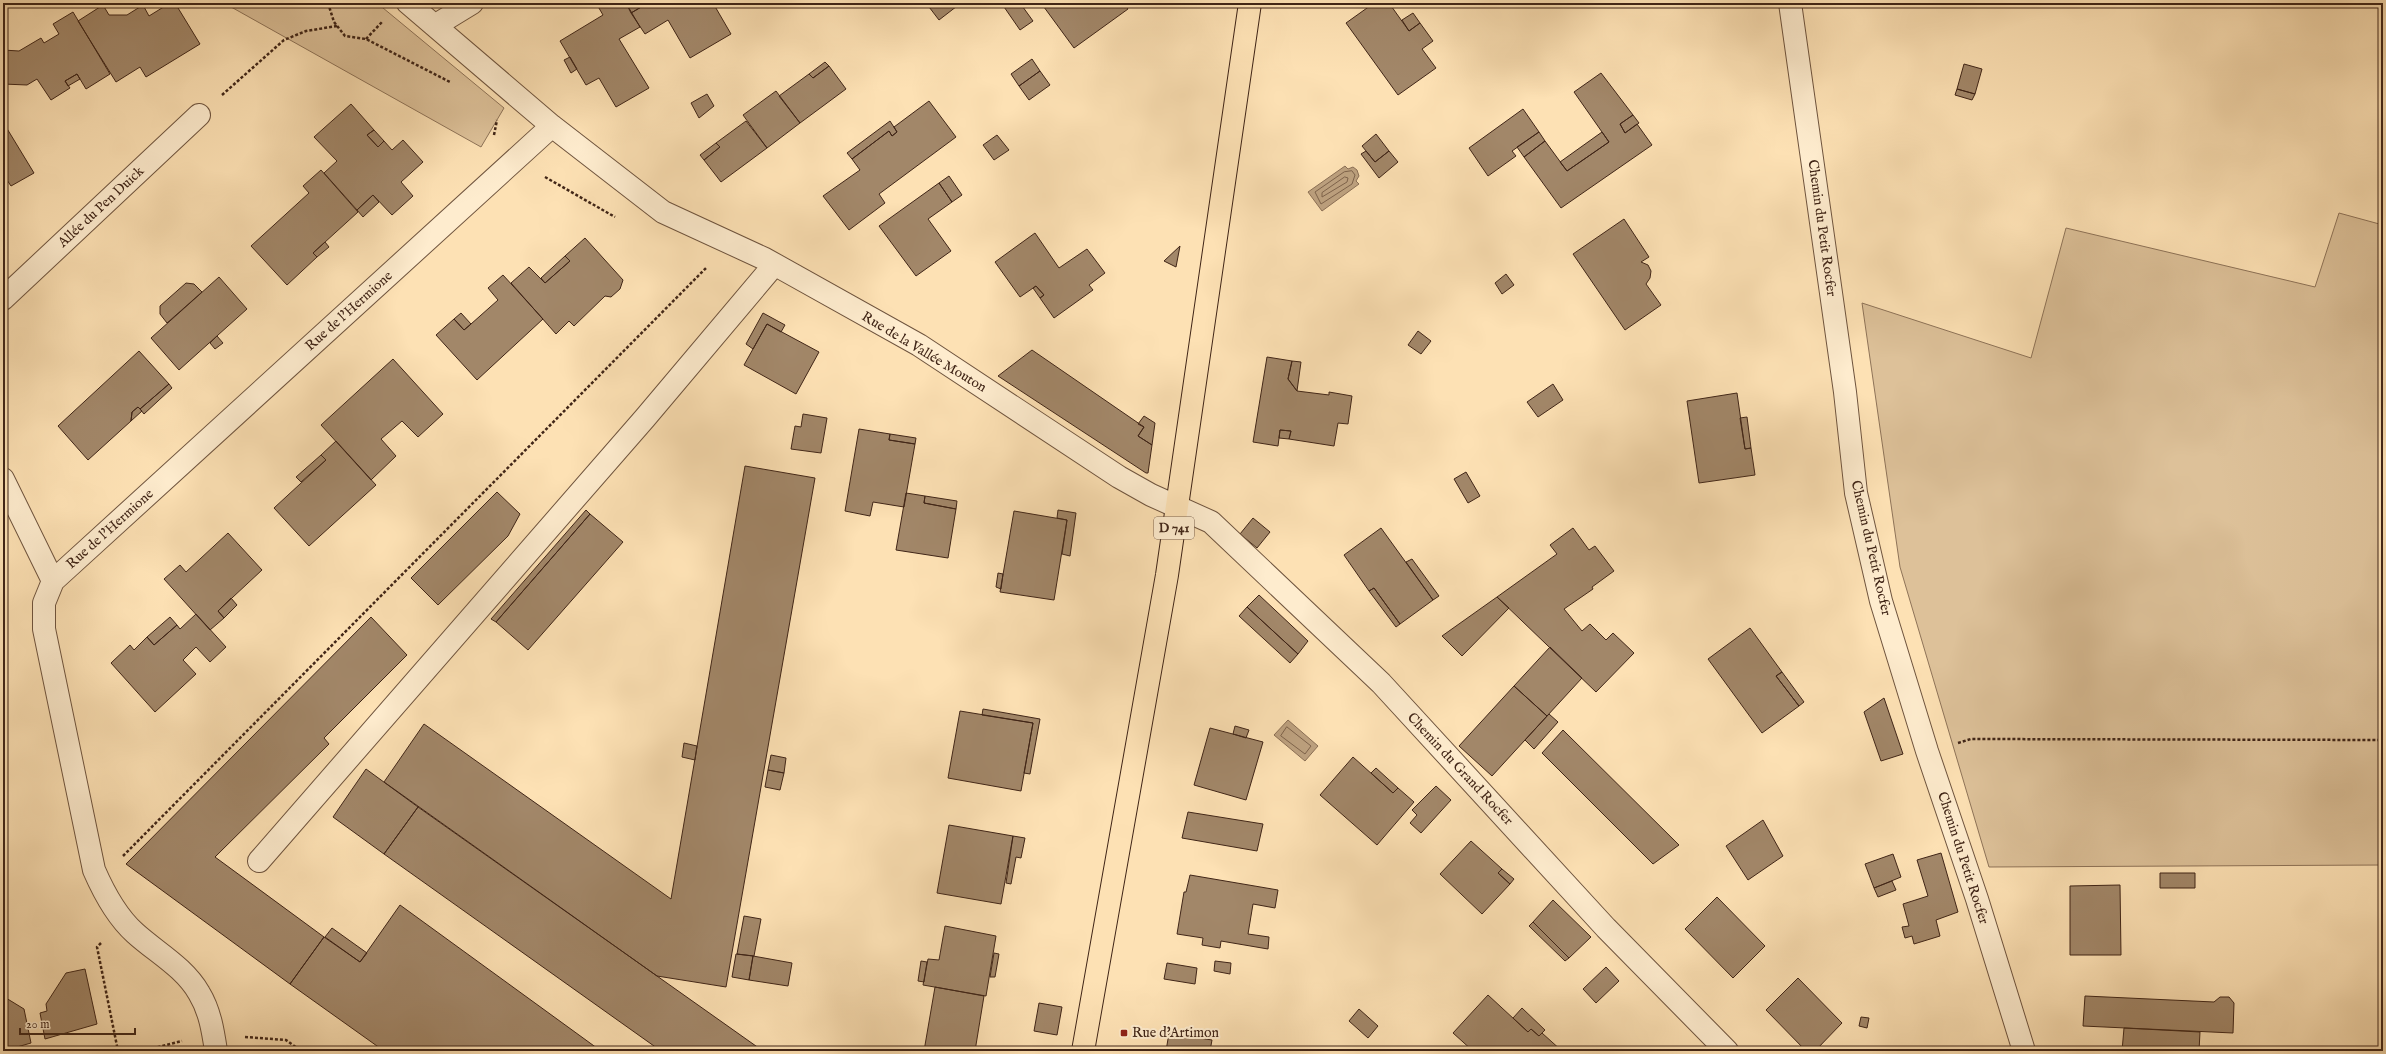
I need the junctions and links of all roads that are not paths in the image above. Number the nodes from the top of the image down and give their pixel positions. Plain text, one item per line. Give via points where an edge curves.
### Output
1 (408, 3) edge
2 (472, 3) edge
3 (1250, 3) edge
4 (1790, 3) edge
5 (436, 25) junction
6 (199, 115) road end
7 (552, 126) junction
8 (774, 265) junction
9 (3, 299) edge
10 (3, 479) edge
11 (1178, 505) junction
12 (53, 581) junction
13 (259, 861) dead end
14 (216, 1051) edge
15 (1083, 1051) edge
16 (1727, 1051) edge
17 (2024, 1051) edge

1 - 5 street, Rue de la Vallée Mouton
2 - 5 street
3 - 11 main road, D 741
4 - 17 street, Chemin du Petit Rocfer via 1845,392 1856,493 1881,601
5 - 7 street, Rue de la Vallée Mouton
6 - 9 street, Allée du Pen Duick
7 - 8 street, Rue de la Vallée Mouton via 663,212
7 - 12 street, Rue de l'Hermione
8 - 11 street, Rue de la Vallée Mouton via 919,345 1118,477 1151,495
8 - 13 street via 645,418
10 - 12 street
11 - 15 main road, D 741
11 - 16 street, Chemin du Grand Rocfer via 1211,522 1381,683 1606,928
12 - 14 street, Rue de l'Hermione via 44,603 44,629 94,870 105,896 121,918 134,933 185,973 199,993 208,1012

